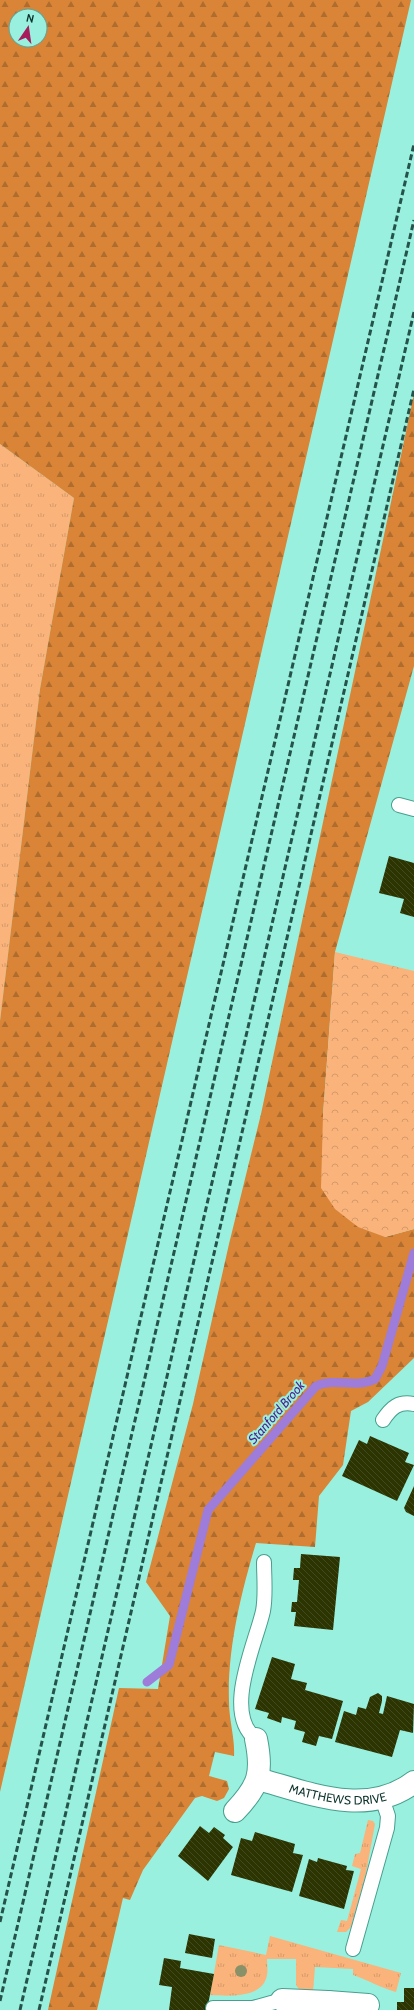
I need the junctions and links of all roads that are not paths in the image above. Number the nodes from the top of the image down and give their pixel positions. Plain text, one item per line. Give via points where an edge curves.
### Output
1 (399, 805) dead end
2 (414, 809) edge
3 (414, 1404) edge
4 (383, 1420) dead end
5 (264, 1562) dead end
6 (256, 1739) joint
7 (258, 1779) junction
8 (414, 1782) edge
9 (382, 1798) junction
10 (235, 1811) dead end
11 (353, 1949) dead end
12 (282, 2000) joint
13 (368, 2005) dead end
14 (328, 2006) edge
15 (213, 2008) dead end

1 - 2 lane
3 - 4 lane via 398,1404 391,1408
5 - 6 lane via 263,1610 244,1675 242,1694 245,1722
6 - 7 street via 260,1758
7 - 9 street, MATTHEWS DRIVE via 349,1801
7 - 10 street via 247,1799
8 - 9 street, MATTHEWS DRIVE
9 - 11 lane via 388,1816 387,1828
12 - 14 street
12 - 15 lane via 253,2008
13 - 14 street

